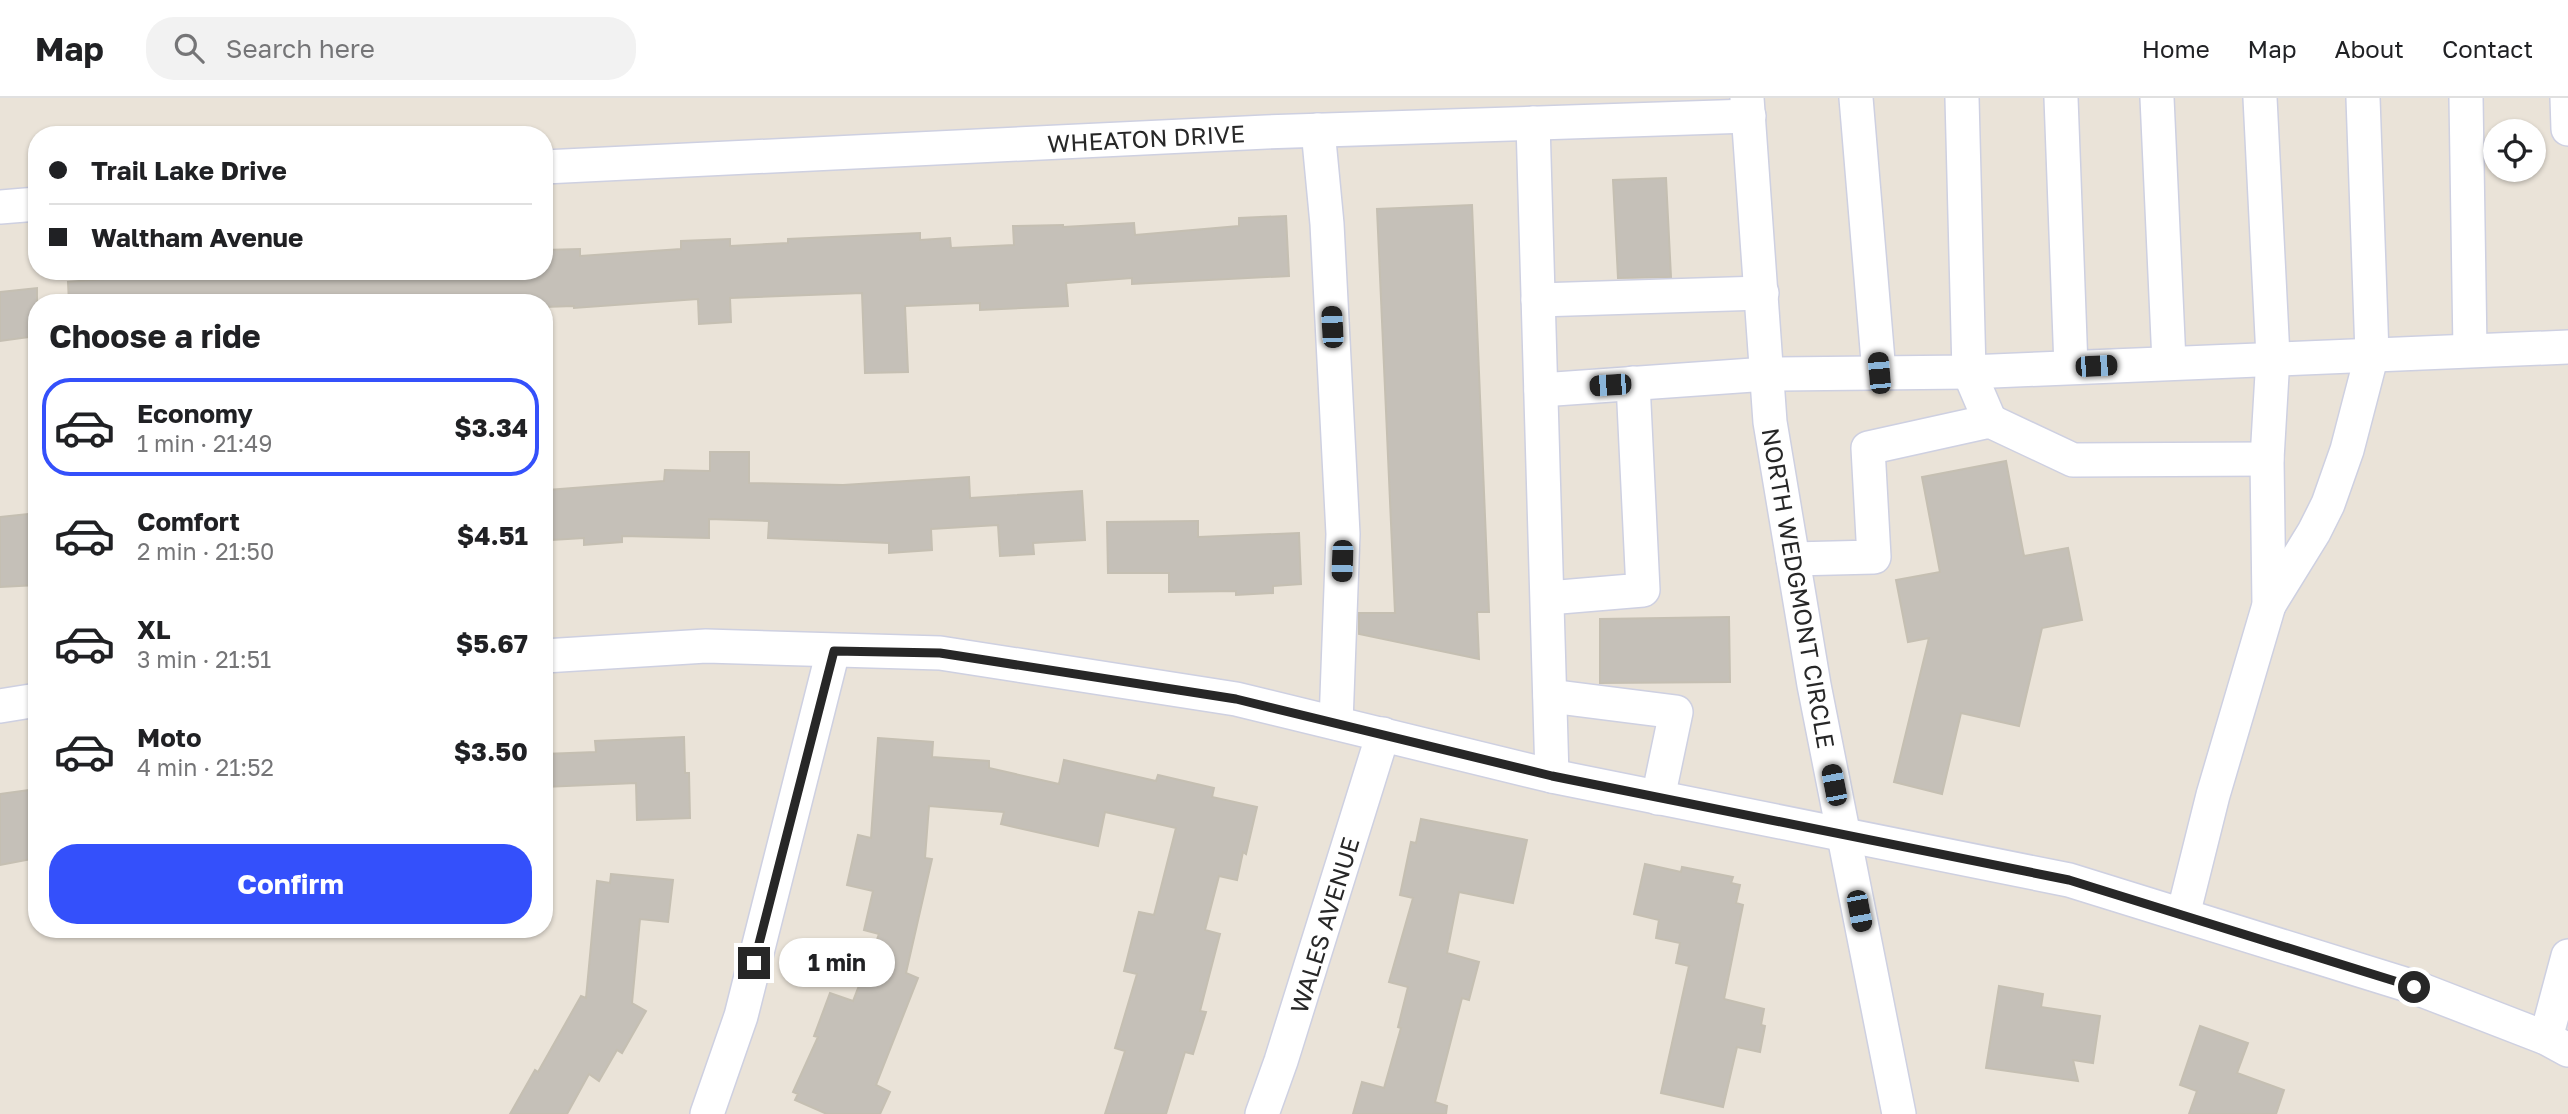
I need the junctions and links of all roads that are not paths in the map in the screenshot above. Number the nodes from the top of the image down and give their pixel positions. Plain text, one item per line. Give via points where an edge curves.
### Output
1 (1856, 98) edge
2 (1962, 98) edge
3 (2062, 98) edge
4 (2157, 98) edge
5 (2260, 98) edge
6 (2363, 98) edge
7 (2466, 98) edge
8 (2567, 98) edge
9 (1748, 107) edge
10 (1533, 123) junction
11 (2568, 129) edge
12 (1318, 130) junction
13 (553, 167) edge
14 (28, 205) edge
15 (0, 207) edge
16 (1762, 293) junction
17 (1538, 300) junction
18 (2568, 347) edge
19 (2470, 350) junction
20 (2372, 354) junction
21 (2273, 357) junction
22 (2169, 362) junction
23 (2071, 367) junction
24 (1969, 372) junction
25 (1879, 373) junction
26 (1767, 374) junction
27 (1633, 383) junction
28 (1541, 390) junction
29 (1990, 421) junction
30 (2267, 459) junction
31 (1793, 559) junction
32 (1548, 598) junction
33 (2269, 605) junction
34 (834, 651) junction
35 (553, 655) edge
36 (1550, 696) junction
37 (28, 701) edge
38 (0, 706) edge
39 (1336, 723) junction
40 (1383, 734) junction
41 (1552, 776) junction
42 (1658, 798) junction
43 (1844, 835) junction
44 (2183, 915) junction
45 (2568, 956) edge
46 (2557, 1044) edge
47 (707, 1114) edge
48 (1262, 1114) edge
49 (1899, 1114) edge

1 - 25 street
2 - 24 street
3 - 23 street
4 - 22 street
5 - 21 street
6 - 20 street
7 - 19 street
8 - 11 street
9 - 10 street, WHEATON DRIVE
9 - 16 street, NORTH WEDGMONT CIRCLE
10 - 12 street, WHEATON DRIVE
10 - 17 street
12 - 13 street, WHEATON DRIVE
12 - 39 street via 1343,534
14 - 15 street
16 - 17 street
16 - 26 street, NORTH WEDGMONT CIRCLE
17 - 28 street
18 - 19 street
19 - 20 street
20 - 21 street
20 - 33 street via 2328,504
21 - 22 street
21 - 30 street
22 - 23 street
23 - 24 street
24 - 25 street
24 - 29 street
25 - 26 street
26 - 27 street
26 - 31 street, NORTH WEDGMONT CIRCLE via 1770,422
27 - 28 street
27 - 32 street via 1643,590
28 - 32 street
29 - 30 street via 2073,460
29 - 31 street via 1868,448 1874,557
30 - 33 street
31 - 43 street, NORTH WEDGMONT CIRCLE
32 - 36 street
33 - 44 street
34 - 35 street via 706,646
34 - 39 street via 940,653 1236,699
34 - 47 street via 741,1016
36 - 41 street
36 - 42 street via 1676,712
37 - 38 street
39 - 40 street
40 - 41 street
40 - 48 street, WALES AVENUE
41 - 42 street
42 - 43 street
43 - 44 street via 2069,880
43 - 49 street, NORTH WEDGMONT CIRCLE
44 - 46 street via 2414,987
45 - 46 street

